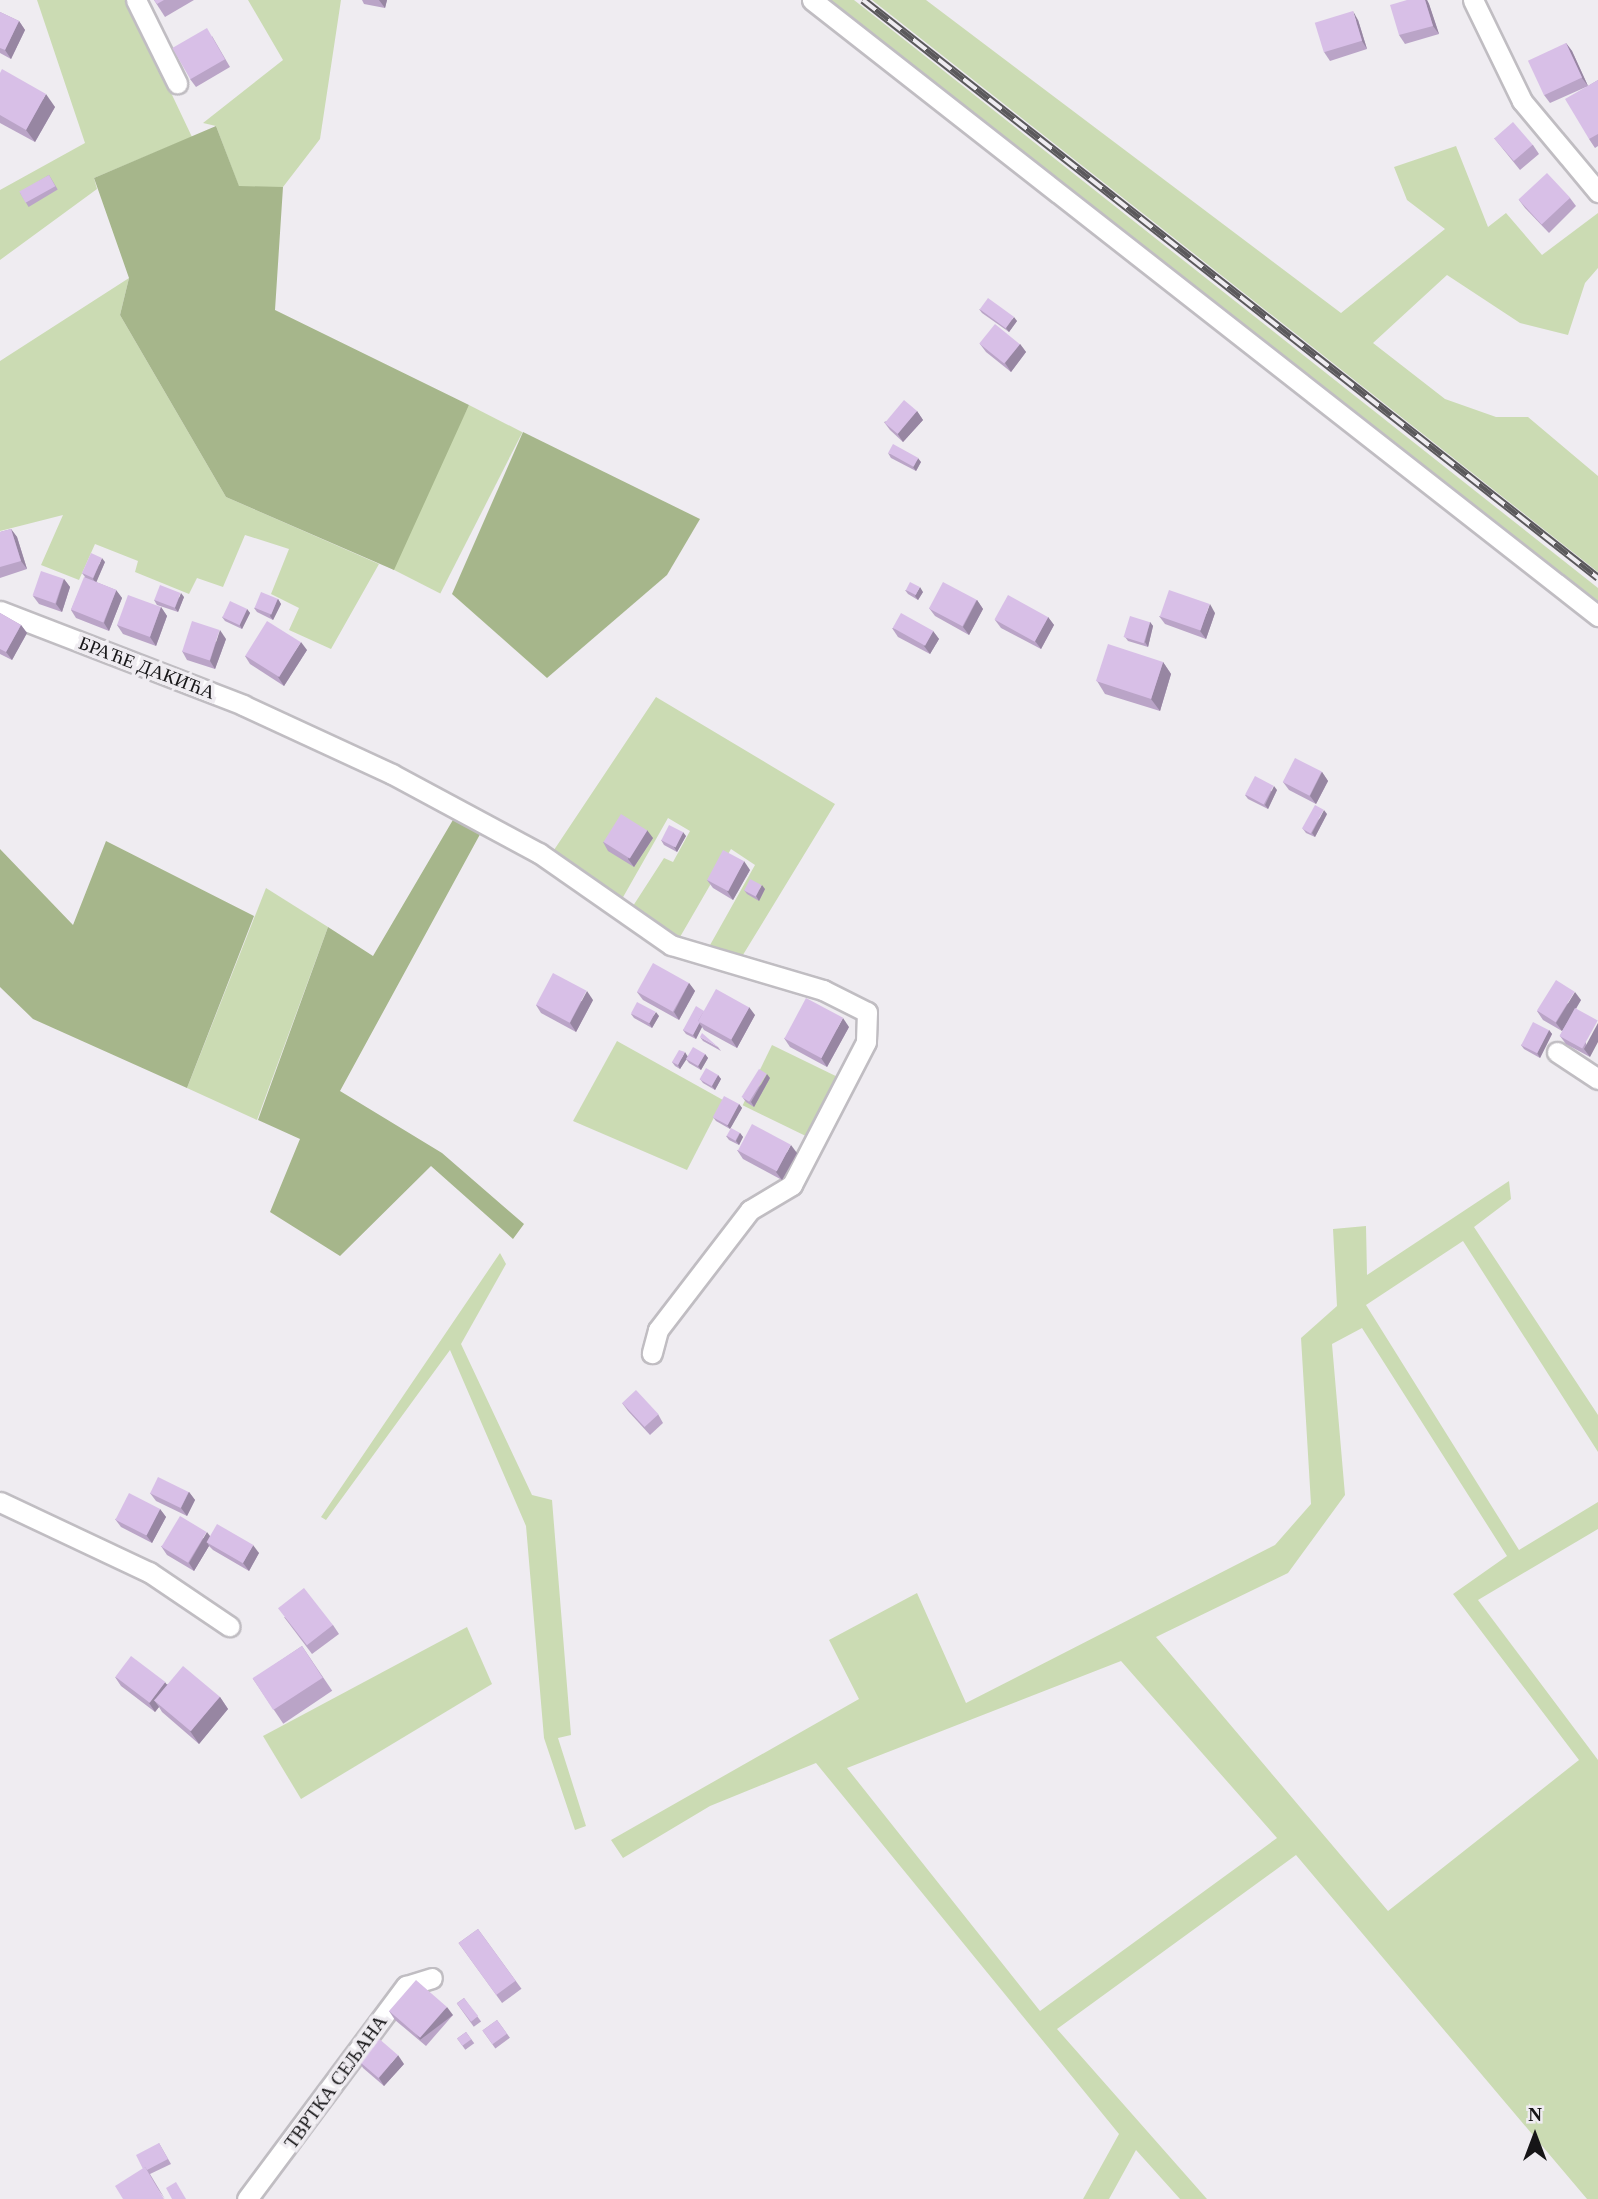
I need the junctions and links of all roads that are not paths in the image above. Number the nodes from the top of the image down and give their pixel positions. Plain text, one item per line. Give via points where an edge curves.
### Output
1 (136, 0) edge
2 (812, 0) edge
3 (1473, 0) edge
4 (177, 83) dead end
5 (1598, 192) edge
6 (0, 611) edge
7 (1598, 616) edge
8 (1557, 1052) dead end
9 (1598, 1079) edge
10 (652, 1353) dead end
11 (0, 1502) edge
12 (229, 1626) dead end
13 (432, 1978) dead end
14 (247, 2199) edge

1 - 4 street
2 - 7 street
3 - 5 street via 1522,100
6 - 10 street, БРАЋЕ ДАКИЋА via 293,728 510,835 671,945 823,989 867,1012 866,1042 792,1185 750,1210 658,1330
8 - 9 street
11 - 12 street via 149,1572
13 - 14 street, ТВРТКА СЕЉАНА via 406,1986

